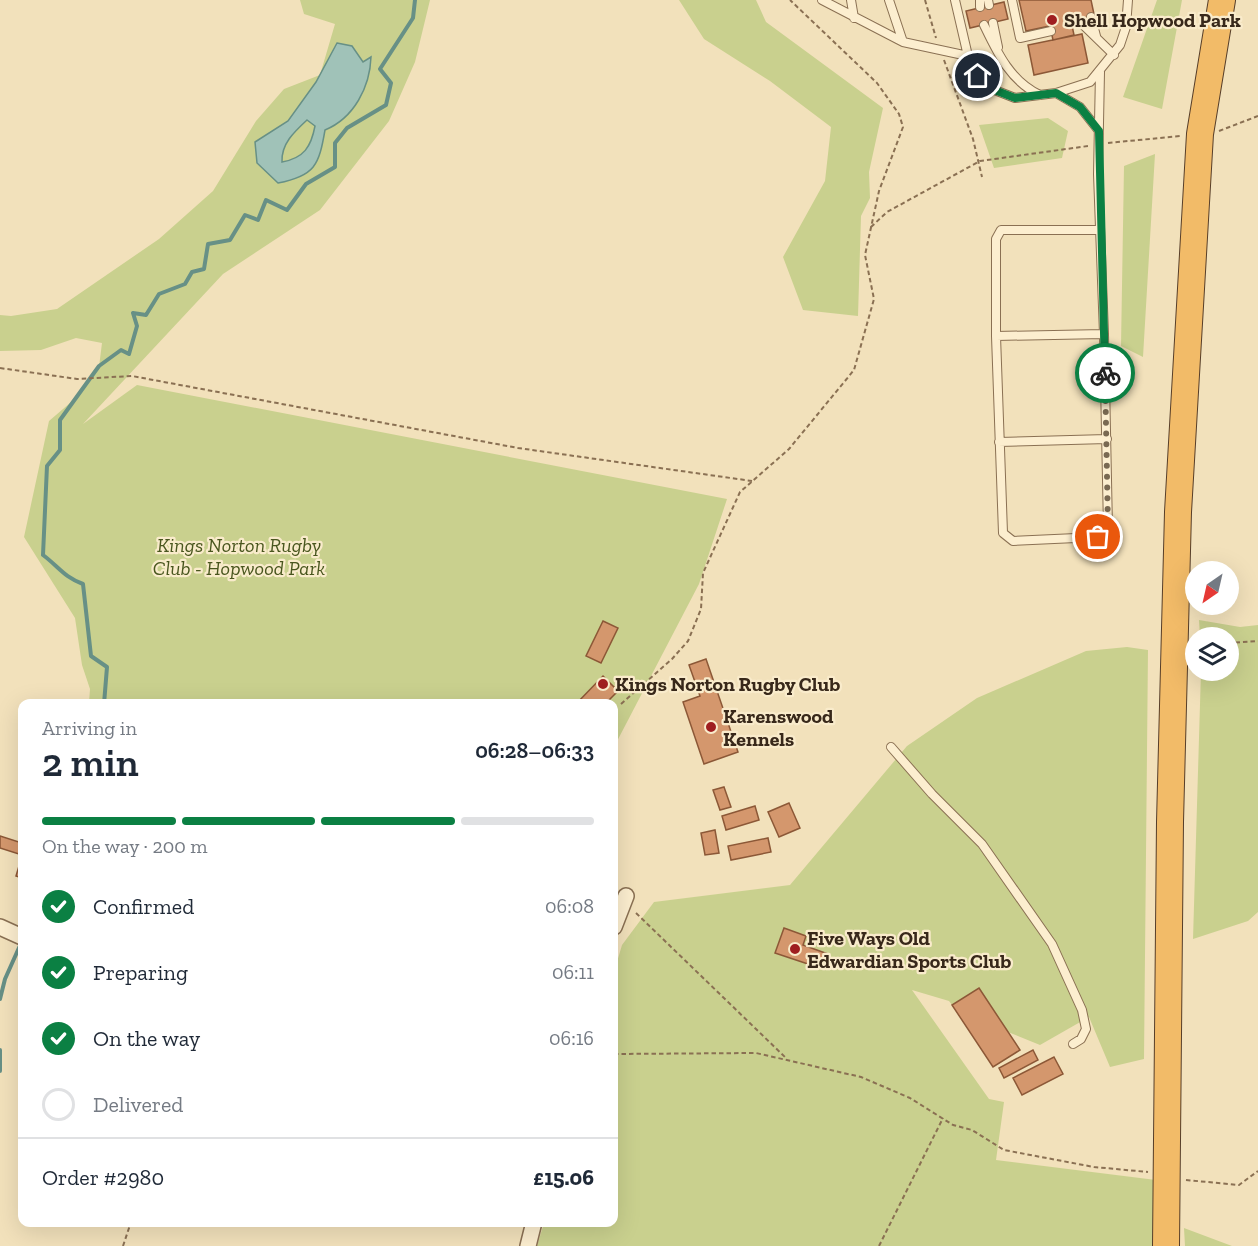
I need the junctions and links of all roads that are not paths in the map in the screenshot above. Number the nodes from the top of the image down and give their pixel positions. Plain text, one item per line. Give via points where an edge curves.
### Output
1 (822, 0) edge
2 (851, 0) edge
3 (889, 0) edge
4 (955, 0) edge
5 (1012, 0) edge
6 (1128, 0) edge
7 (1225, 4) edge
8 (1091, 17) dead end
9 (854, 18) junction
10 (988, 24) dead end
11 (1072, 27) dead end
12 (1047, 30) dead end
13 (1096, 36) junction
14 (903, 42) junction
15 (1114, 55) junction
16 (968, 56) junction
17 (1100, 72) junction
18 (1056, 93) junction
19 (1041, 95) junction
20 (1099, 131) junction
21 (1100, 230) junction
22 (1104, 334) junction
23 (996, 336) junction
24 (1107, 439) junction
25 (999, 442) junction
26 (891, 747) dead end
27 (626, 896) road end
28 (618, 917) edge
29 (0, 927) edge
30 (18, 935) edge
31 (1073, 1044) dead end
32 (533, 1227) edge
33 (528, 1246) edge
34 (1166, 1246) edge

1 - 9 lane
2 - 9 lane
3 - 14 lane
4 - 16 lane
5 - 12 lane via 1020,38
6 - 15 lane via 1126,27
7 - 34 highway via 1190,135 1170,822
8 - 13 lane
9 - 14 lane
10 - 19 lane via 1001,60 1026,88
11 - 13 lane via 1082,22
13 - 15 lane
14 - 16 lane
15 - 17 lane
16 - 19 lane via 978,76 1003,95
17 - 18 lane via 1090,82
17 - 20 lane
18 - 19 lane
18 - 20 lane via 1080,107
20 - 21 lane
21 - 22 lane
21 - 23 lane via 1001,230 996,239
22 - 23 lane
22 - 24 lane
23 - 25 lane
24 - 25 lane
24 - 25 lane via 1108,528 1098,537 1013,541 1003,533
26 - 31 lane via 982,844 1052,944 1082,1010 1085,1034
27 - 28 street
29 - 30 street
32 - 33 street

